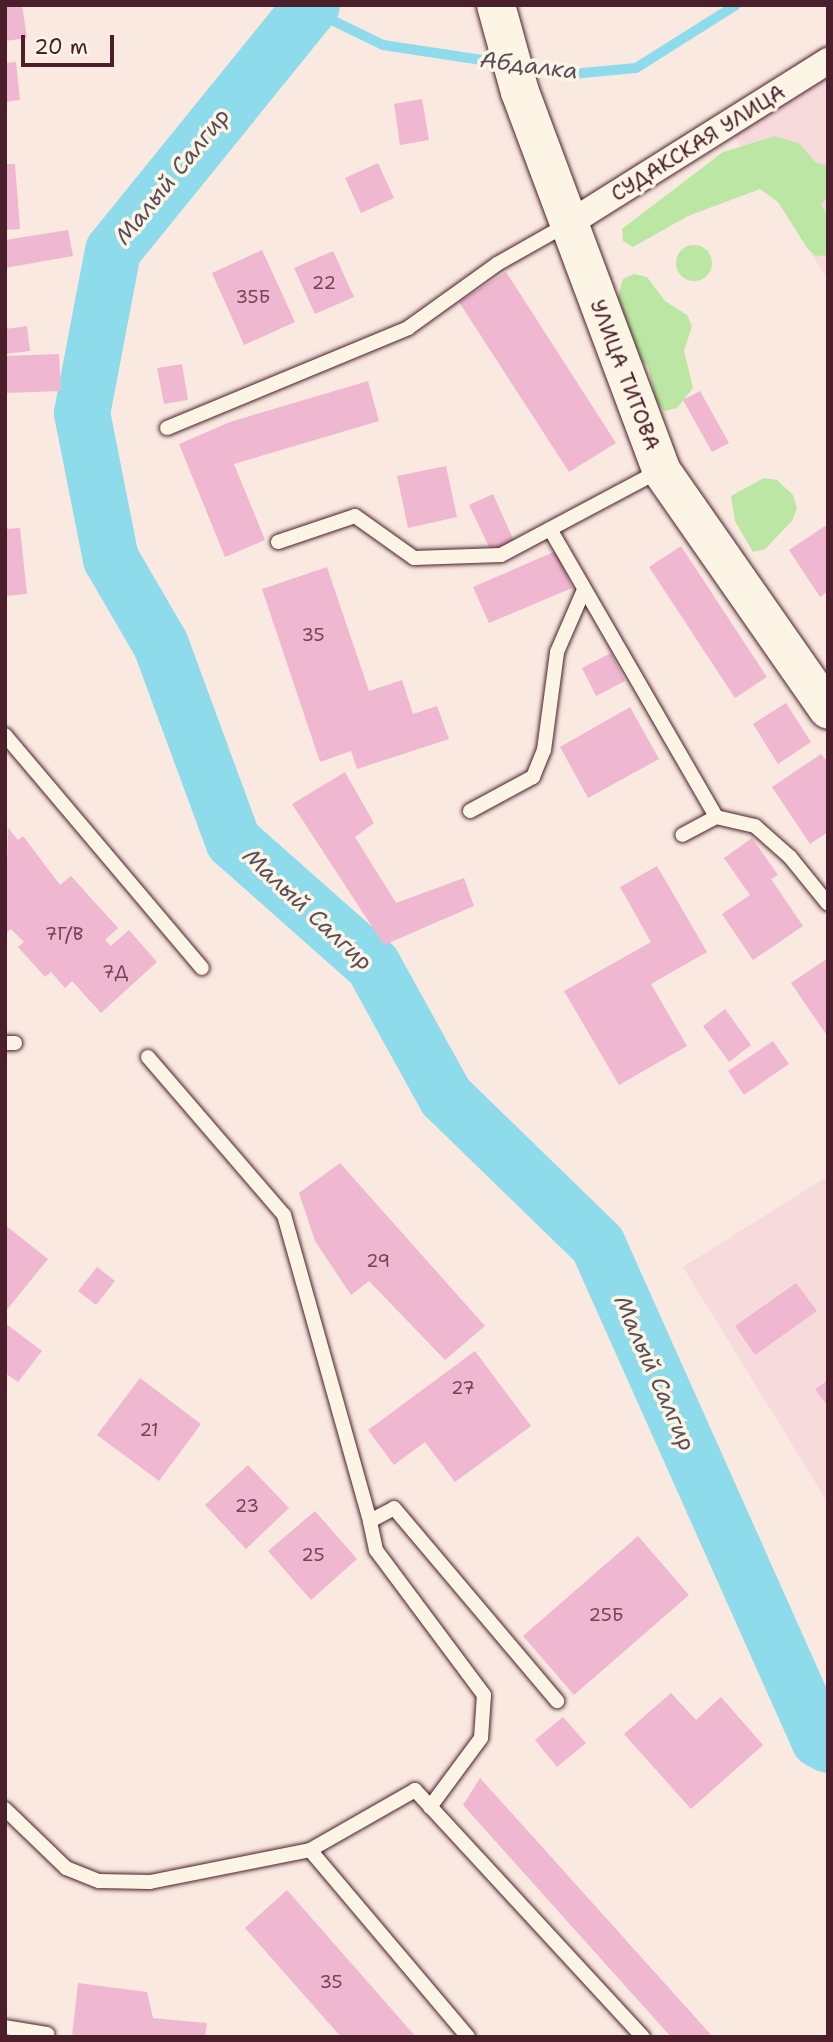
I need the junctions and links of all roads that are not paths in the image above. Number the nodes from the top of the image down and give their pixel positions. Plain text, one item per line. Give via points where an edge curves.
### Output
1 (496, 5) edge
2 (828, 61) edge
3 (568, 225) junction
4 (167, 428) dead end
5 (662, 470) junction
6 (550, 529) junction
7 (278, 542) dead end
8 (584, 590) junction
9 (828, 709) edge
10 (5, 735) edge
11 (470, 811) dead end
12 (716, 817) junction
13 (682, 835) dead end
14 (828, 904) edge
15 (202, 968) dead end
16 (148, 1057) dead end
17 (370, 1521) junction
18 (557, 1701) dead end
19 (430, 1807) junction
20 (5, 1809) edge
21 (310, 1850) junction
22 (5, 2027) edge
23 (47, 2034) dead end
24 (468, 2037) edge
25 (643, 2037) edge

1 - 3 main road, УЛИЦА ТИТОВА via 520,92
2 - 3 street, СУДАКСКАЯ УЛИЦА
3 - 4 lane via 497,264 408,328
3 - 5 main road, УЛИЦА ТИТОВА
5 - 6 lane
5 - 9 main road, УЛИЦА ТИТОВА
6 - 7 lane via 501,555 414,558 355,516
6 - 8 lane
8 - 11 lane via 557,652 544,750 533,777
8 - 12 lane
10 - 15 lane
12 - 13 lane
12 - 14 lane via 755,826 790,857
16 - 17 lane via 284,1215
17 - 18 lane via 394,1508
17 - 19 lane via 376,1550 484,1695 481,1738
19 - 21 lane via 415,1790
19 - 25 lane
20 - 21 lane via 66,1868 99,1881 150,1882
21 - 24 lane
22 - 23 lane

